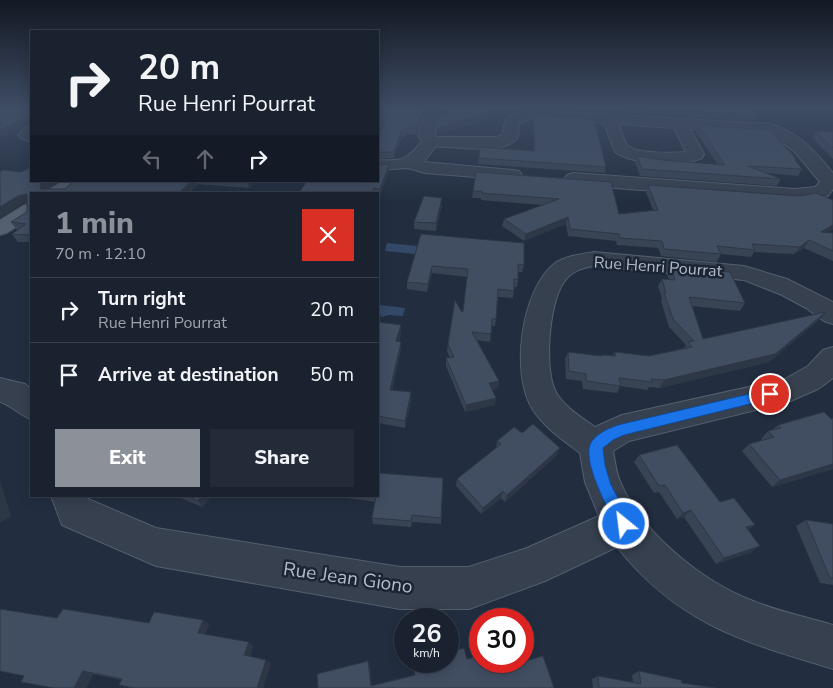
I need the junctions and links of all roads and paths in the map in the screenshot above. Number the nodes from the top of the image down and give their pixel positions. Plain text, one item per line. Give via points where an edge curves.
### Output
1 (428, 139) edge
2 (505, 139) edge
3 (618, 139) edge
4 (688, 139) edge
5 (791, 139) edge
6 (430, 142) junction
7 (407, 162) junction
8 (379, 165) edge
9 (533, 176) edge
10 (553, 178) edge
11 (74, 182) edge
12 (831, 182) edge
13 (58, 192) edge
14 (30, 210) edge
15 (0, 229) edge
16 (833, 315) edge
17 (833, 358) edge
18 (0, 390) edge
19 (30, 405) edge
20 (596, 446) junction
21 (69, 497) edge
22 (624, 524) junction
23 (833, 647) edge

1 - 6 street
2 - 6 street via 499,142
3 - 4 street via 621,148 630,153 680,158 696,154
5 - 12 street
6 - 7 street via 420,156
7 - 8 street
7 - 9 street via 425,168
10 - 12 street via 795,195 820,192
11 - 13 main road
14 - 15 main road
16 - 20 street, Rue Henri Pourrat via 774,282 744,273 594,259 564,268 552,280 537,322 537,381 544,401 564,423
17 - 20 street via 809,382 788,390 622,429
18 - 19 street via 14,393
20 - 22 street via 604,487
21 - 22 street, Rue Jean Giono via 75,512 156,547 400,588 470,588 531,567
22 - 23 street via 661,568 696,595 745,620

